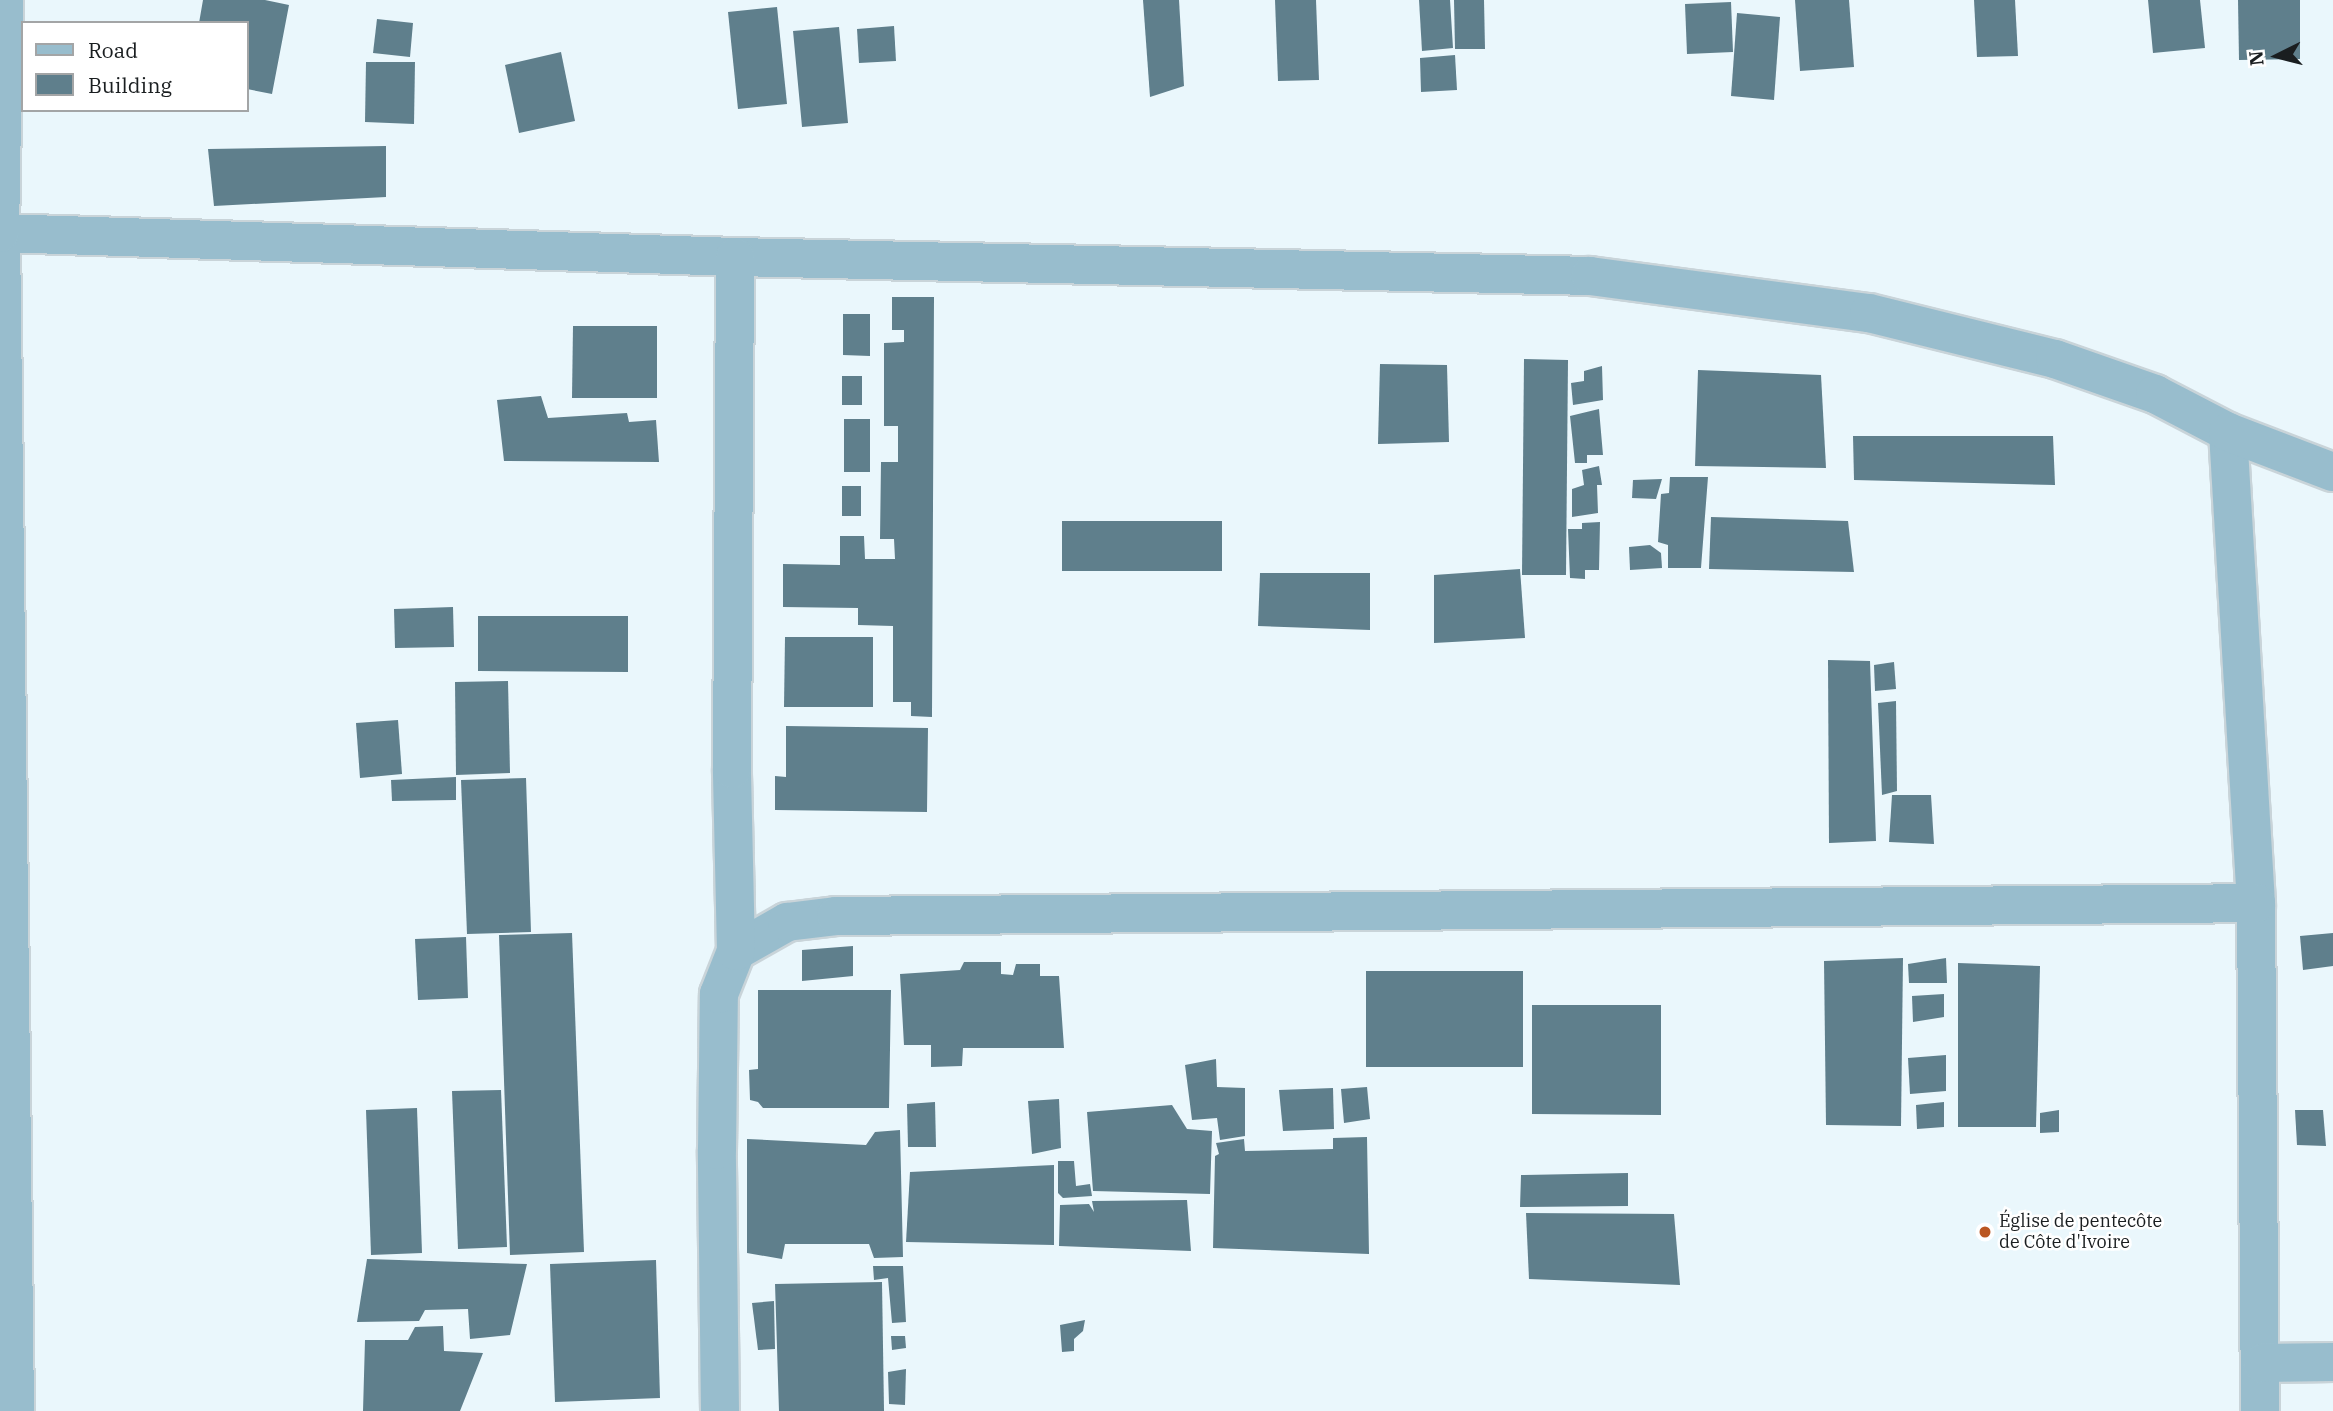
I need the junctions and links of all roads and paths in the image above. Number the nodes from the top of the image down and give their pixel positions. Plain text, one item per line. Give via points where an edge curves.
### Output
1 (4, 0) edge
2 (1, 233) edge
3 (735, 257) junction
4 (2228, 432) junction
5 (2333, 472) edge
6 (2256, 903) junction
7 (736, 951) junction
8 (2333, 1362) edge
9 (2262, 1363) junction
10 (15, 1411) edge
11 (720, 1411) edge
12 (2260, 1411) edge

1 - 2 street
2 - 3 street
2 - 10 street
3 - 4 street via 1590,276 1869,313 2055,359 2155,394
3 - 7 street via 732,769
4 - 5 street
4 - 6 street
6 - 7 street via 836,916 787,922
6 - 9 street
7 - 11 street via 719,994
8 - 9 street
9 - 12 street

